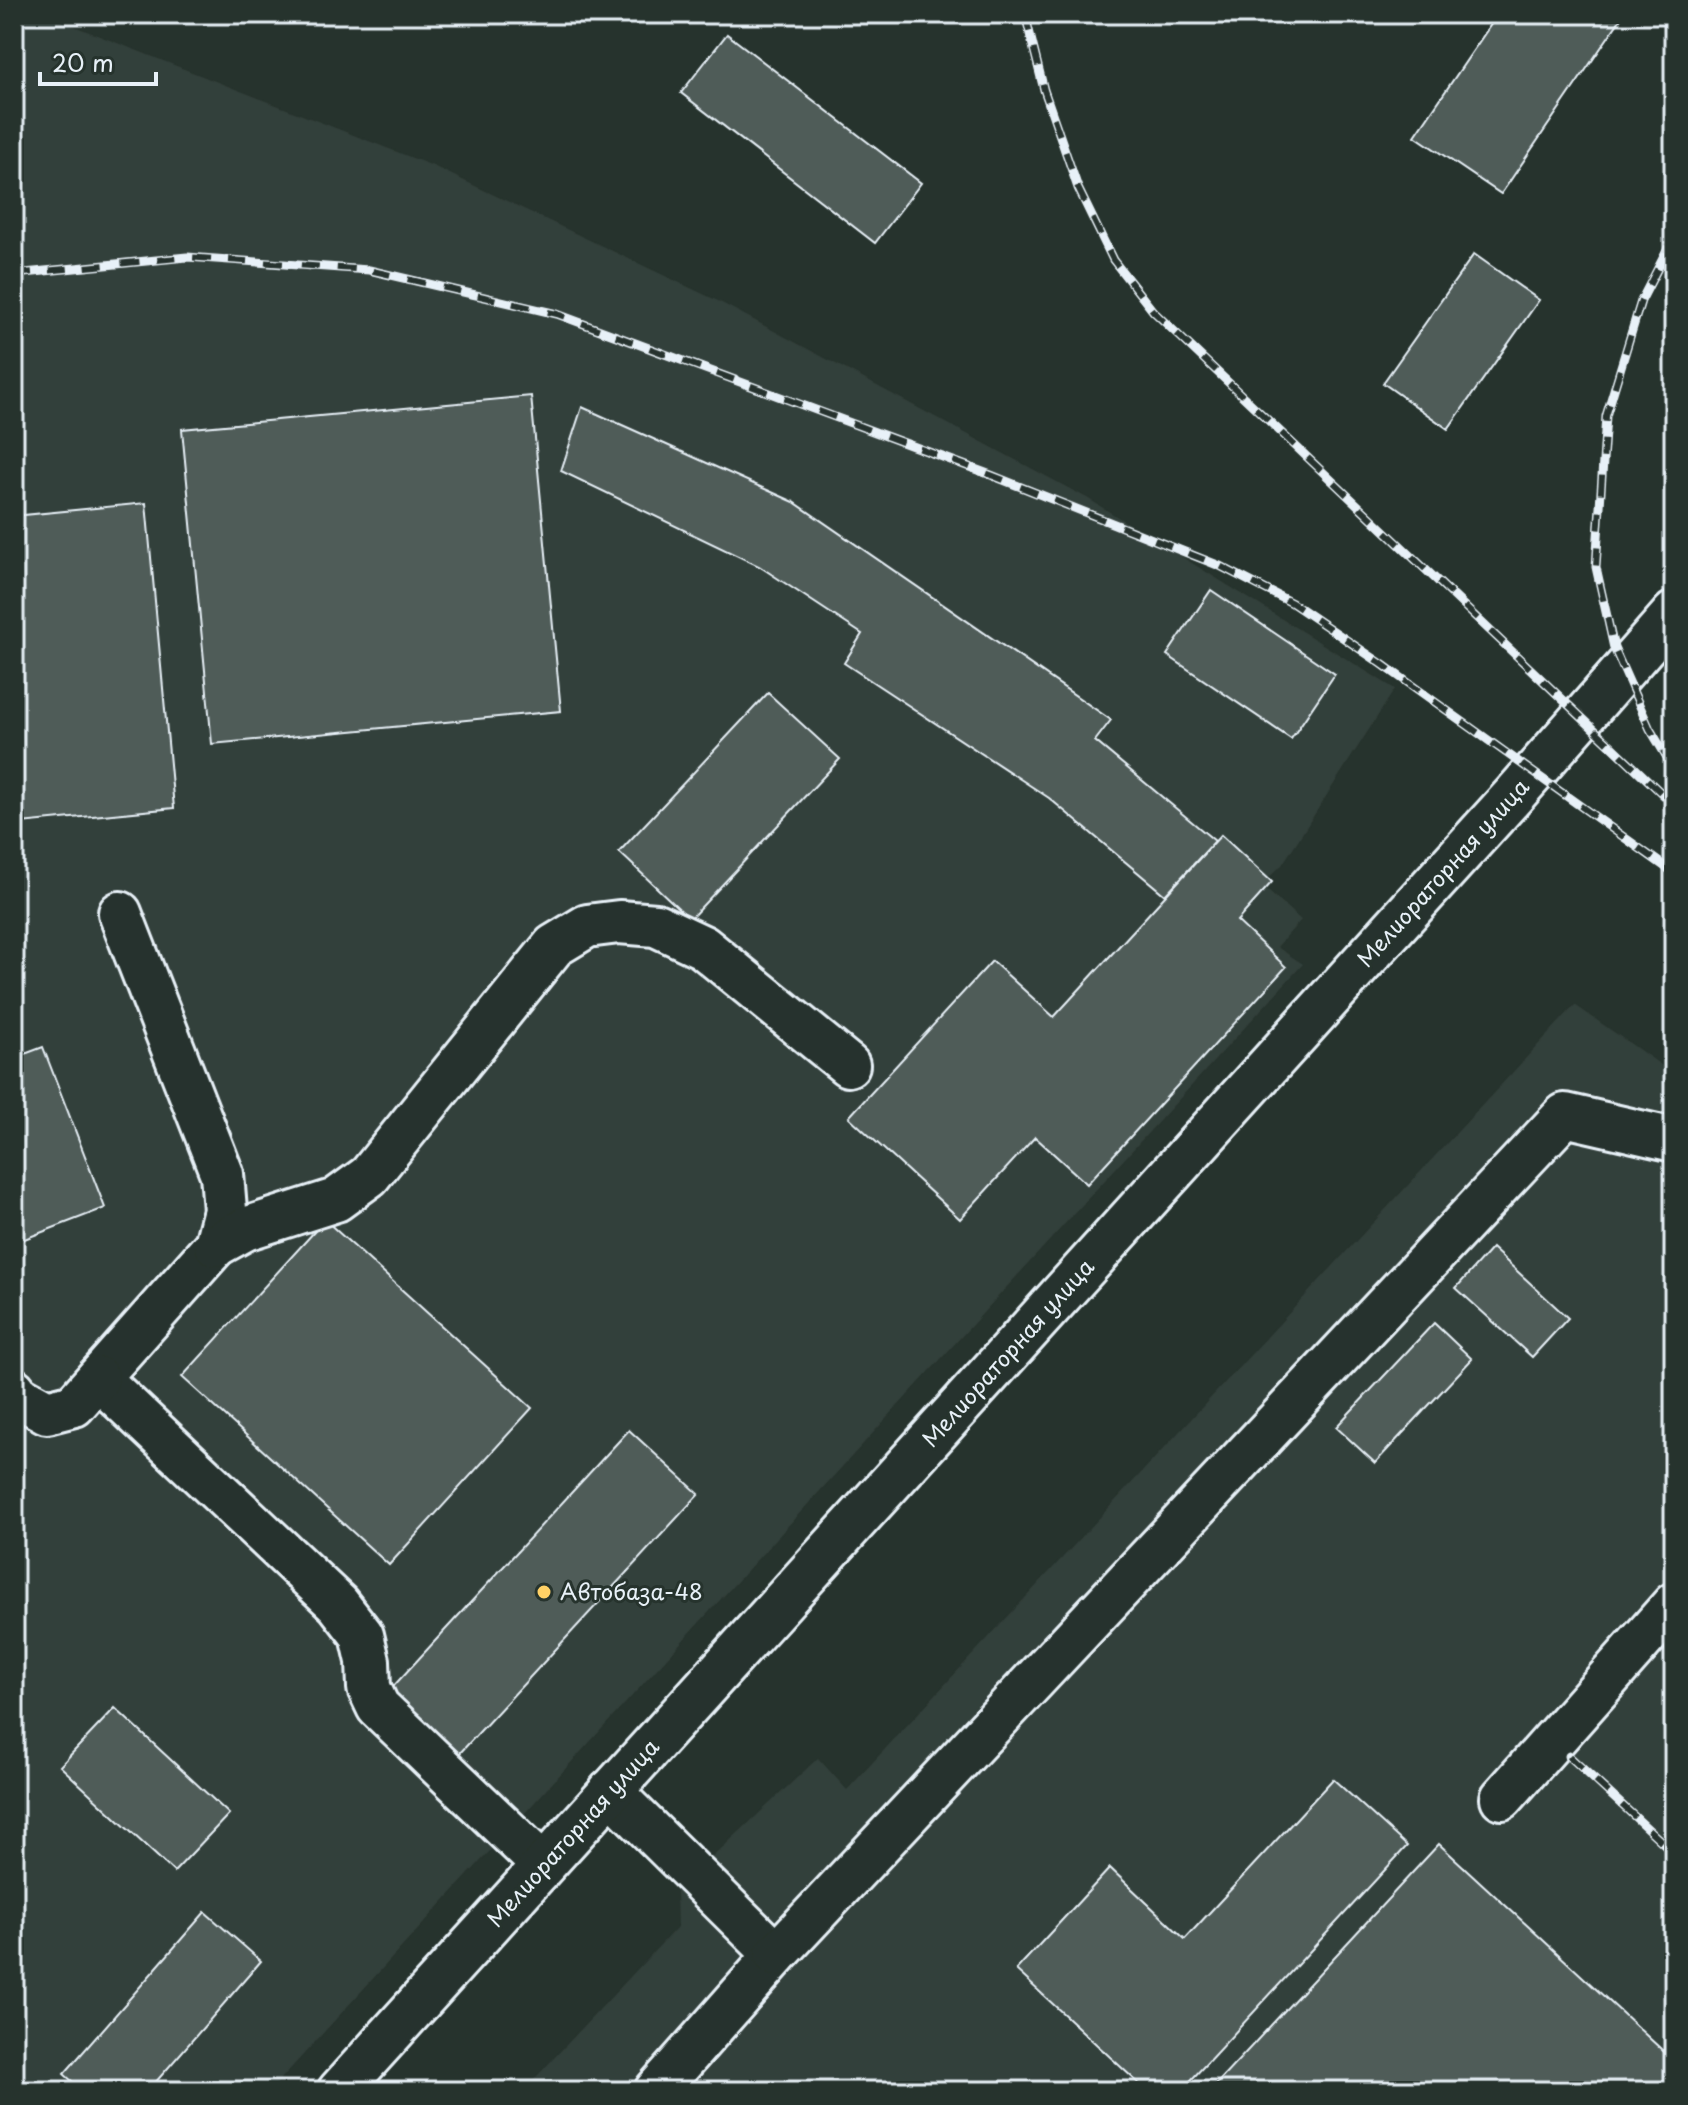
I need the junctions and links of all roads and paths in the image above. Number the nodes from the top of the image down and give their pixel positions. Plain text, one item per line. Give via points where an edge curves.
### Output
1 (1674, 613) edge
2 (120, 913) dead end
3 (848, 1065) dead end
4 (1674, 1140) edge
5 (216, 1245) junction
6 (98, 1378) junction
7 (14, 1390) edge
8 (1674, 1604) edge
9 (610, 1791) junction
10 (1502, 1798) dead end
11 (543, 1865) junction
12 (776, 1955) junction
13 (339, 2091) edge
14 (656, 2091) edge

1 - 9 street, Мелиораторная улица
2 - 5 street via 222,1174 225,1210
3 - 5 street via 703,947 656,925 587,926 554,946 369,1176 336,1200 245,1229
4 - 12 street via 1565,1115
5 - 6 street
6 - 7 street via 74,1405 47,1412
6 - 11 street via 338,1604 362,1635 369,1688 378,1707
8 - 10 street
9 - 11 street, Мелиораторная улица
9 - 12 street
11 - 13 street, Мелиораторная улица
12 - 14 street

